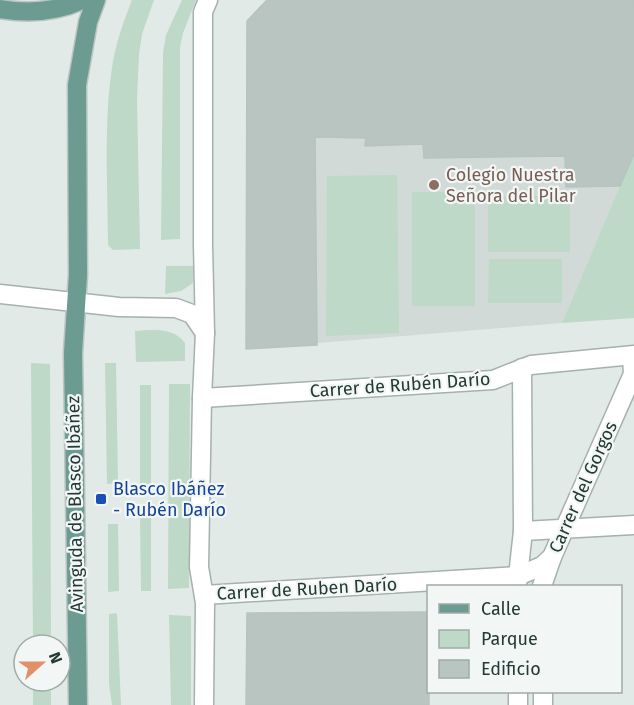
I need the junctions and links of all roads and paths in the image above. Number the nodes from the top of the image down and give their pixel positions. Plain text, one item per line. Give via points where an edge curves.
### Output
1 (82, 0) edge
2 (96, 0) edge
3 (208, 0) edge
4 (0, 9) edge
5 (0, 294) edge
6 (77, 303) junction
7 (205, 333) junction
8 (633, 356) edge
9 (522, 368) junction
10 (202, 398) junction
11 (634, 525) edge
12 (566, 528) junction
13 (523, 531) junction
14 (552, 557) junction
15 (517, 581) edge
16 (427, 585) edge
17 (428, 585) edge
18 (542, 585) edge
19 (204, 595) junction
20 (78, 705) edge
21 (204, 705) edge

1 - 4 main road via 42,12
2 - 6 main road, Avinguda de Blasco Ibáñez via 88,22 77,85
3 - 7 street via 203,12
5 - 6 street
6 - 7 street via 176,308 192,314
6 - 20 main road, Avinguda de Blasco Ibáñez via 73,353
7 - 10 street
8 - 9 street, Carrer de Rubén Darío
8 - 12 street, Carrer del Gorgos via 633,374
9 - 10 street, Carrer de Rubén Darío via 492,380
9 - 13 street, Carrer del Gorgos
10 - 19 street via 199,567
11 - 12 street
12 - 13 street
12 - 14 street, Carrer del Gorgos
13 - 15 street, Carrer del Gorgos
14 - 15 street
14 - 18 street, Carrer del Gorgos
15 - 17 street, Carrer de Ruben Darío
16 - 19 street, Carrer de Ruben Darío
19 - 21 street

